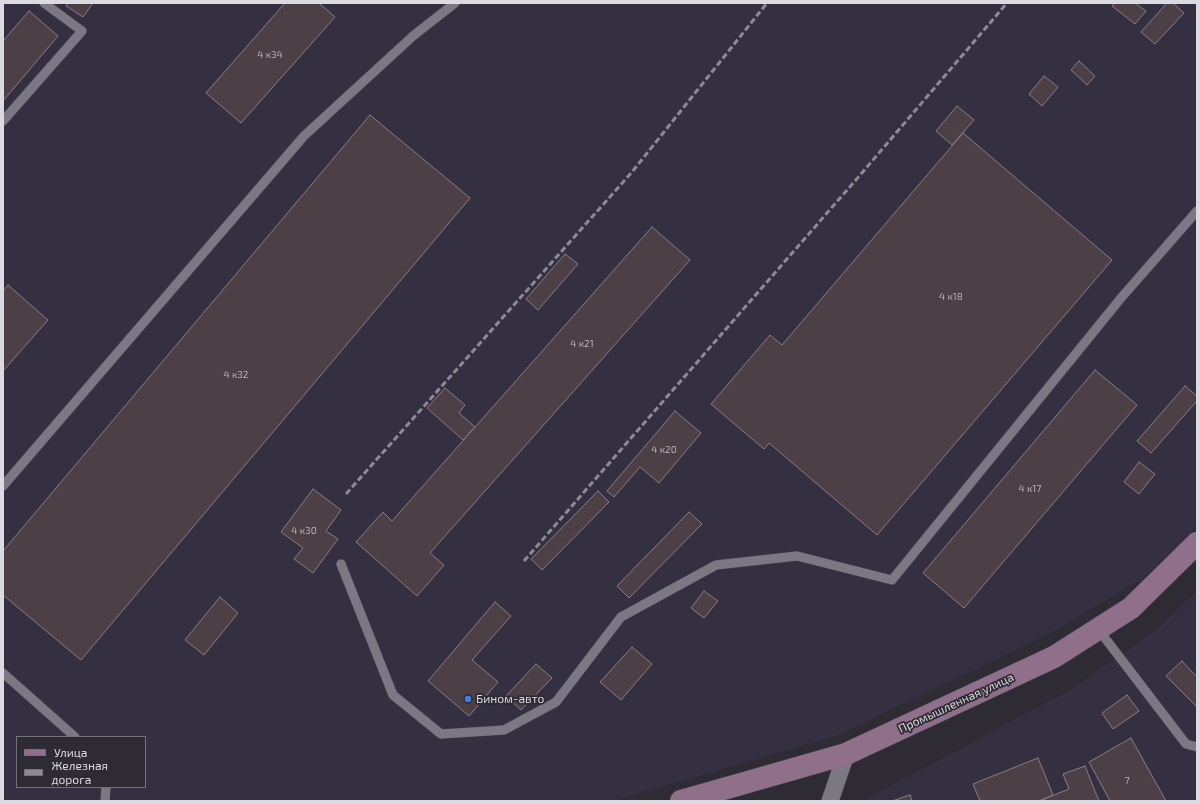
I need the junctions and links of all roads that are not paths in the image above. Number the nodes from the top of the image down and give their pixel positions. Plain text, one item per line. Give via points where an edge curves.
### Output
1 (44, 3) edge
2 (455, 3) edge
3 (3, 120) edge
4 (1197, 211) edge
5 (3, 486) edge
6 (1197, 543) edge
7 (341, 564) dead end
8 (1098, 629) junction
9 (3, 674) edge
10 (74, 736) edge
11 (1197, 747) edge
12 (846, 754) junction
13 (106, 788) edge
14 (105, 801) edge
15 (681, 801) edge
16 (830, 801) edge

1 - 3 lane via 82,31
2 - 5 lane via 413,36 304,136
4 - 7 lane via 1121,298 892,580 797,556 716,565 621,618 556,702 504,730 441,734 393,695
6 - 8 main road, Промышленная улица via 1131,608
8 - 11 lane via 1186,744
8 - 12 main road, Промышленная улица via 1054,657
9 - 10 lane
12 - 15 main road, Промышленная улица
12 - 16 street
13 - 14 lane

